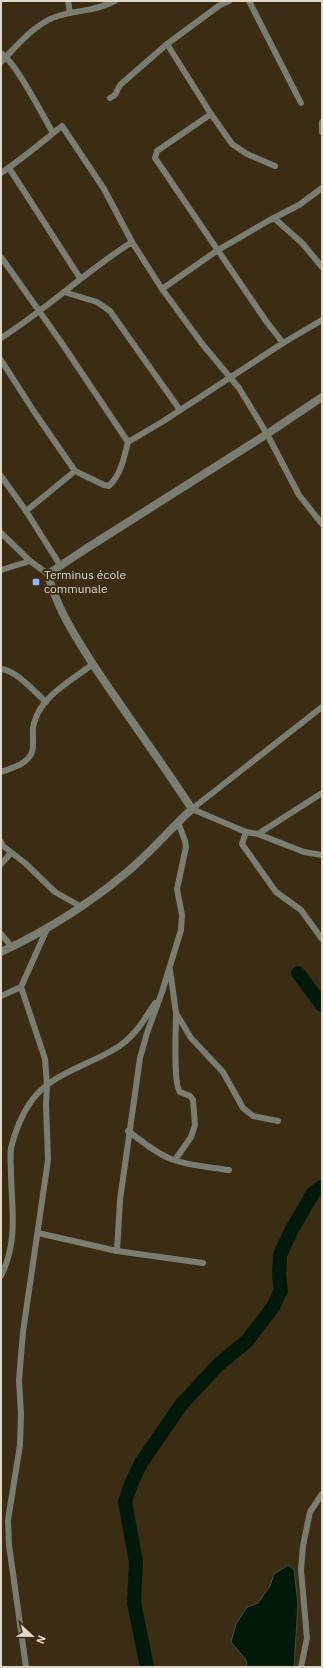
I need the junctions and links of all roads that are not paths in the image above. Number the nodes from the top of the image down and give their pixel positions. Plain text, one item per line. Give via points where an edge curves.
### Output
1 (68, 1) edge
2 (115, 1) edge
3 (229, 1) edge
4 (249, 1) edge
5 (70, 13) junction
6 (167, 44) junction
7 (4, 54) edge
8 (1, 62) edge
9 (110, 98) dead end
10 (301, 103) dead end
11 (211, 114) junction
12 (322, 122) edge
13 (322, 132) edge
14 (53, 133) junction
15 (275, 166) dead end
16 (9, 168) junction
17 (1, 173) edge
18 (322, 188) edge
19 (274, 218) junction
20 (132, 242) junction
21 (218, 250) junction
22 (1, 257) edge
23 (322, 267) edge
24 (80, 278) junction
25 (162, 289) junction
26 (64, 292) junction
27 (38, 311) junction
28 (322, 320) edge
29 (1, 338) edge
30 (283, 343) junction
31 (1, 360) edge
32 (231, 378) junction
33 (322, 397) edge
34 (180, 410) junction
35 (267, 434) junction
36 (128, 442) junction
37 (75, 471) junction
38 (1, 476) edge
39 (26, 511) junction
40 (322, 524) edge
41 (1, 533) edge
42 (30, 561) junction
43 (60, 566) junction
44 (1, 570) edge
45 (48, 574) junction
46 (93, 664) junction
47 (1, 669) edge
48 (46, 702) junction
49 (322, 707) edge
50 (1, 772) edge
51 (322, 793) edge
52 (192, 808) junction
53 (178, 822) junction
54 (246, 832) junction
55 (258, 834) junction
56 (1, 842) edge
57 (11, 853) junction
58 (322, 855) edge
59 (1, 864) edge
60 (80, 906) junction
61 (47, 929) junction
62 (1, 934) edge
63 (322, 939) edge
64 (12, 947) junction
65 (1, 952) edge
66 (170, 966) junction
67 (21, 987) junction
68 (162, 992) junction
69 (1, 996) edge
70 (176, 1013) junction
71 (47, 1085) junction
72 (278, 1121) dead end
73 (128, 1131) junction
74 (175, 1160) junction
75 (229, 1170) dead end
76 (38, 1233) junction
77 (117, 1251) junction
78 (203, 1263) dead end
79 (1, 1276) edge
80 (322, 1494) edge
81 (26, 1667) edge
82 (301, 1667) edge

1 - 5 street
2 - 5 street via 94,9
3 - 6 street
4 - 10 street
5 - 7 street via 57,16 34,29
6 - 9 street via 120,85 115,95
6 - 11 street
7 - 8 street
7 - 14 street
11 - 15 street via 232,144 247,154
11 - 21 street via 157,151 155,158
12 - 13 street
14 - 16 street
14 - 20 street via 62,126 104,189
16 - 17 street
16 - 24 street
18 - 19 street via 299,205
19 - 21 street
19 - 23 street via 302,243
20 - 24 street
20 - 25 street
21 - 25 street
21 - 30 street
22 - 27 street
24 - 26 street
25 - 32 street
26 - 27 street
26 - 34 street via 97,302 110,311
27 - 29 street
27 - 36 street
28 - 30 street
30 - 32 street
31 - 37 street
32 - 34 street
32 - 35 street
33 - 35 street
34 - 36 street
35 - 40 street via 299,495
35 - 43 street
36 - 37 street via 118,474 109,486
37 - 39 street
38 - 39 street
39 - 43 street
41 - 42 street
42 - 44 street
42 - 45 street
43 - 45 street
45 - 46 street via 67,622
46 - 48 street
46 - 52 street
47 - 48 street via 7,669 14,674
48 - 50 street via 33,728 34,745 29,758 23,764
49 - 52 street
51 - 55 street
52 - 53 street
52 - 54 street
53 - 60 street via 128,871
53 - 66 street via 186,841 177,890 182,922
54 - 55 street
54 - 63 street via 242,844 276,892 301,910
55 - 58 street via 304,852
56 - 57 street
57 - 59 street
57 - 60 street via 54,892
60 - 61 street
61 - 64 street
61 - 67 street
62 - 64 street
64 - 65 street
66 - 68 street
66 - 70 street
67 - 69 street
67 - 71 street via 45,1059
68 - 71 street via 140,1027 114,1050
68 - 73 street via 140,1058
70 - 72 street via 191,1038 223,1072 243,1108 253,1116
70 - 74 street via 176,1085 180,1092 193,1100 195,1125 191,1137
71 - 76 street via 48,1160
71 - 79 street via 30,1102 23,1114 11,1149 14,1219 12,1248
73 - 74 street
73 - 77 street
74 - 75 street
76 - 77 street
76 - 81 street via 23,1332 19,1380 20,1445 8,1520 9,1545
77 - 78 street
80 - 82 street via 310,1512 303,1546 301,1570 306,1638

